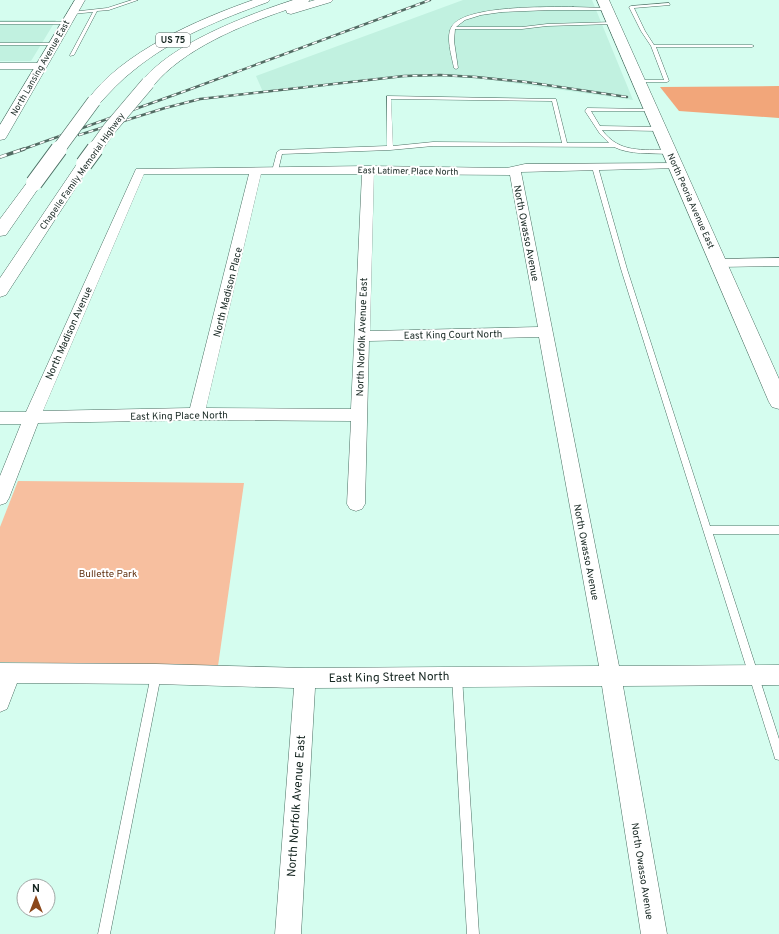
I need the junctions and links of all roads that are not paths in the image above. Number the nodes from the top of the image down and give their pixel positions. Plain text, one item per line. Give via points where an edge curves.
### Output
1 (80, 0) edge
2 (136, 0) edge
3 (264, 0) edge
4 (304, 0) edge
5 (327, 0) edge
6 (605, 4) edge
7 (669, 4) dead end
8 (96, 10) junction
9 (69, 18) junction
10 (0, 23) edge
11 (613, 24) junction
12 (454, 28) junction
13 (0, 44) edge
14 (53, 44) junction
15 (198, 44) junction
16 (653, 46) junction
17 (752, 46) dead end
18 (72, 55) dead end
19 (0, 66) edge
20 (40, 66) junction
21 (456, 68) dead end
22 (638, 81) junction
23 (651, 110) junction
24 (599, 128) junction
25 (659, 129) junction
26 (0, 136) edge
27 (565, 145) junction
28 (614, 145) junction
29 (390, 148) junction
30 (672, 159) junction
31 (595, 167) junction
32 (140, 170) joint
33 (275, 170) junction
34 (368, 170) junction
35 (515, 170) junction
36 (256, 171) junction
37 (0, 231) edge
38 (779, 262) edge
39 (719, 263) junction
40 (0, 291) edge
41 (546, 332) junction
42 (361, 336) junction
43 (778, 398) edge
44 (197, 414) junction
45 (359, 415) junction
46 (32, 417) junction
47 (0, 418) edge
48 (0, 498) edge
49 (356, 504) dead end
50 (708, 530) junction
51 (779, 530) edge
52 (5, 673) edge
53 (156, 674) junction
54 (754, 675) junction
55 (779, 675) edge
56 (457, 676) junction
57 (611, 677) junction
58 (305, 678) junction
59 (0, 702) edge
60 (779, 755) edge
61 (104, 934) edge
62 (288, 934) edge
63 (472, 934) edge
64 (654, 934) edge

1 - 9 street, North Lansing Avenue East
2 - 8 lane
3 - 37 main road, US 75, bridge via 172,40 116,78 94,101
4 - 15 main road, Chapelle Family Memorial Highway / US 75 via 239,24
5 - 15 main road
6 - 11 main road, North Peoria Avenue East
6 - 12 lane via 479,13 460,21
7 - 16 lane via 631,7
8 - 9 lane
8 - 18 lane
9 - 10 lane
9 - 14 street, North Lansing Avenue East
11 - 12 lane
11 - 22 main road, North Peoria Avenue East
12 - 21 lane via 452,36
13 - 14 lane
14 - 20 street, North Lansing Avenue East
15 - 40 main road, Chapelle Family Memorial Highway / US 75, bridge via 154,74 109,129
16 - 17 lane
16 - 22 lane via 667,81
19 - 20 street
20 - 26 street, North Lansing Avenue East
22 - 23 main road, North Peoria Avenue East
23 - 24 lane via 589,108 588,111
23 - 25 main road, North Peoria Avenue East
24 - 25 lane
24 - 28 lane
25 - 30 main road, North Peoria Avenue East
27 - 28 lane
27 - 29 lane via 433,144
27 - 29 lane via 554,100 389,97
28 - 30 lane via 623,149 654,151
29 - 33 lane via 280,152
30 - 31 street, East Latimer Place North
30 - 39 main road, North Peoria Avenue East
31 - 35 street, East Latimer Place North via 525,167
31 - 50 lane via 624,269
32 - 36 street, East Latimer Place North
32 - 46 street, North Madison Avenue
33 - 34 street, East Latimer Place North
33 - 36 street, East Latimer Place North
34 - 35 street, East Latimer Place North
34 - 42 street, North Norfolk Avenue East
35 - 41 street, North Owasso Avenue
36 - 44 street, North Madison Place
38 - 39 street
39 - 43 main road, North Peoria Avenue East
41 - 42 street, East King Court North
41 - 57 street, North Owasso Avenue
42 - 45 street, North Norfolk Avenue East
44 - 45 street, East King Place North
44 - 46 street, East King Place North
45 - 49 street, North Norfolk Avenue East
46 - 47 street, East King Place North
46 - 48 street, North Madison Avenue
50 - 51 lane
50 - 54 lane
52 - 53 street, East King Street North
52 - 59 street
53 - 58 street, East King Street North
53 - 61 lane
54 - 55 street, East King Street North
54 - 57 street, East King Street North
54 - 60 lane
56 - 57 street, East King Street North
56 - 58 street, East King Street North
56 - 63 lane
57 - 64 street, North Owasso Avenue
58 - 62 street, North Norfolk Avenue East

